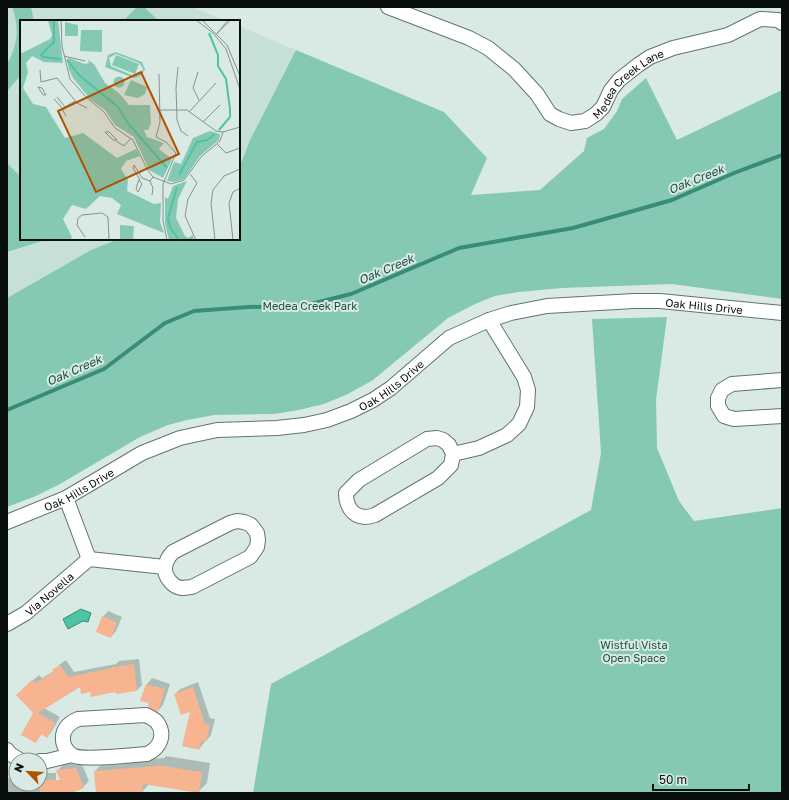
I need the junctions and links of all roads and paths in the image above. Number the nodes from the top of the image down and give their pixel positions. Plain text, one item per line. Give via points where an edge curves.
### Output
1 (388, 7) edge
2 (782, 23) edge
3 (782, 313) edge
4 (489, 320) junction
5 (782, 380) edge
6 (782, 416) edge
7 (452, 454) junction
8 (66, 498) junction
9 (7, 522) edge
10 (89, 559) junction
11 (165, 567) junction
12 (7, 624) edge
13 (72, 755) junction
14 (48, 761) edge

1 - 2 street, Medea Creek Lane via 488,48 514,69 537,94 550,114 559,120 571,122 585,121 596,114 619,80 650,57 673,48 728,35 760,19 778,20
3 - 4 street, Oak Hills Drive via 634,301 547,306 511,312
4 - 7 street via 524,377 528,390 527,407 519,424 507,435 479,448
4 - 8 street, Oak Hills Drive via 449,338 391,388 351,411 304,425 217,430 180,438 142,453
5 - 6 street via 732,384 722,390 718,406 724,416 734,419
7 - 7 street via 443,440 427,440 359,480 346,492 348,506 360,516 375,515 438,478 451,465
8 - 9 street, Oak Hills Drive
8 - 10 street
10 - 11 street
10 - 12 street, Via Novella via 26,613
11 - 11 street via 167,577 174,585 182,588 192,587 250,557 257,547 256,533 244,522 230,523 173,552 168,557
13 - 13 street via 82,758 146,754 158,746 162,737 161,730 156,720 146,715 78,719 68,724 62,735 63,745
13 - 14 street

